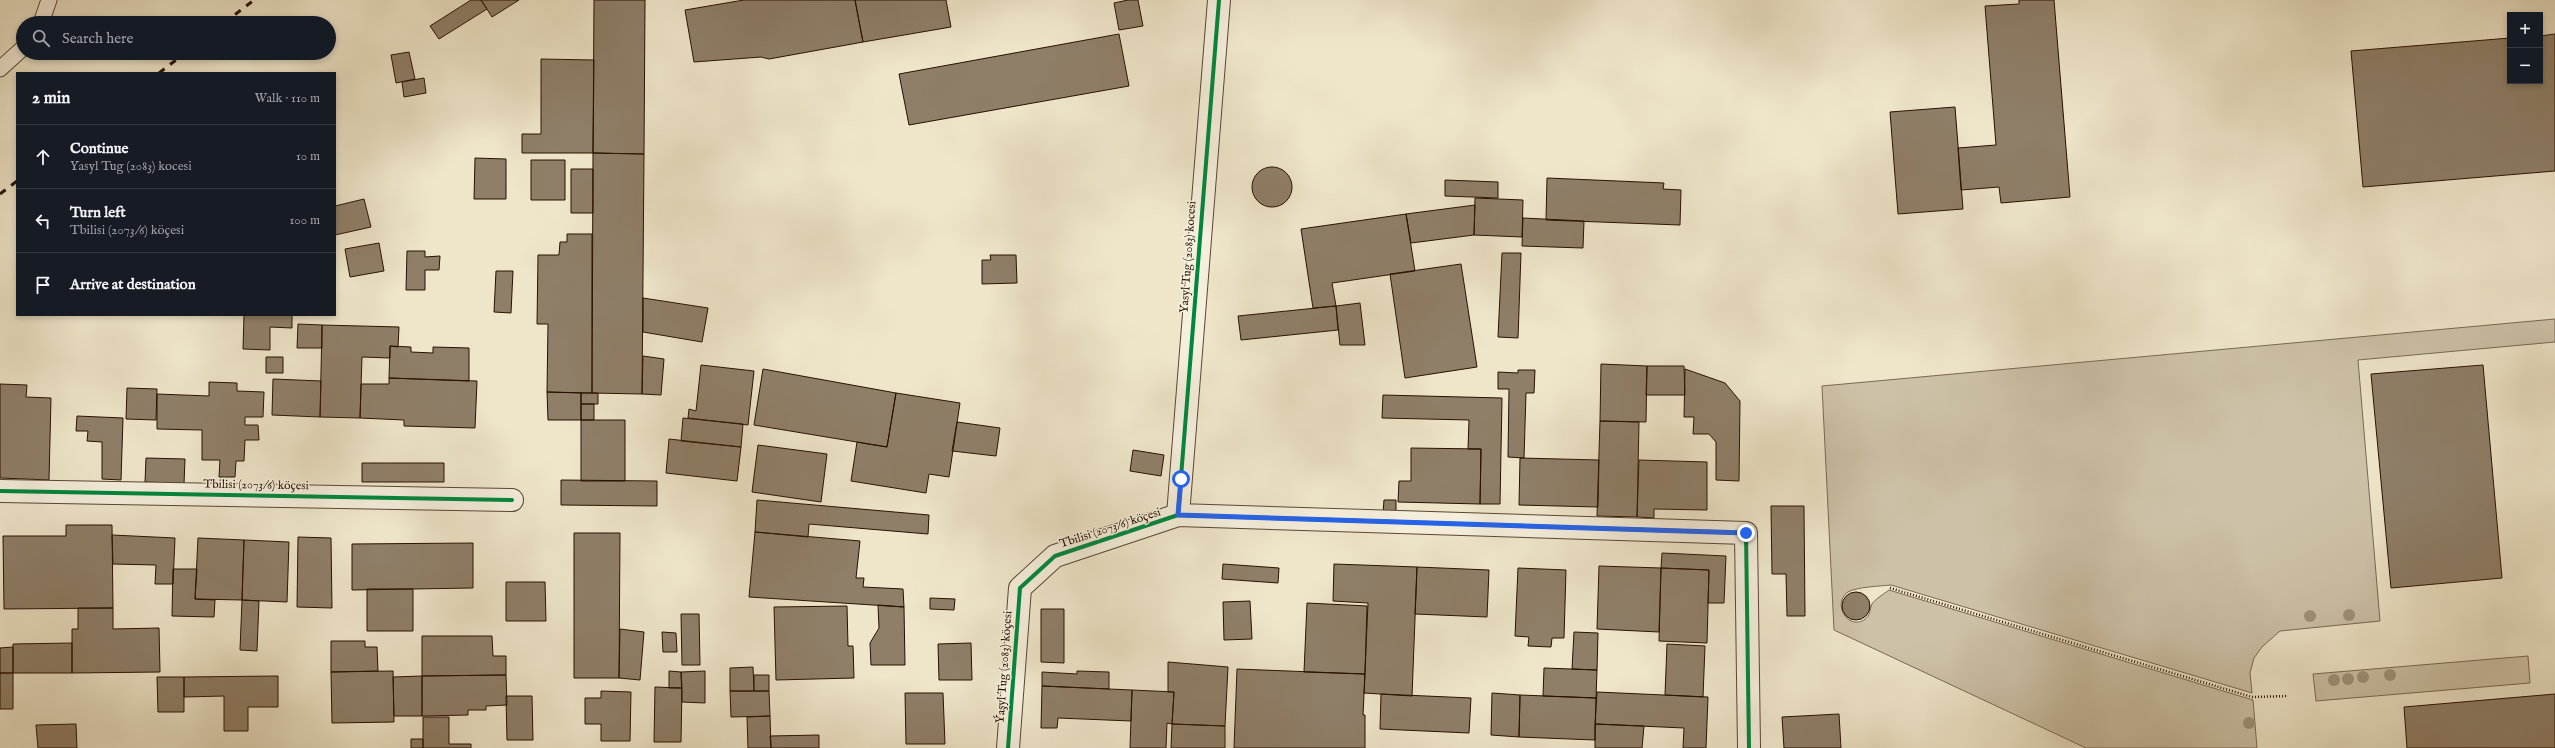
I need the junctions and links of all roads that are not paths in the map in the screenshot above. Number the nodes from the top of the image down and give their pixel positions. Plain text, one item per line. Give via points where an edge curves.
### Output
1 (49, 0) edge
2 (1218, 0) edge
3 (43, 16) edge
4 (16, 54) edge
5 (0, 69) edge
6 (0, 491) edge
7 (512, 500) dead end
8 (1178, 515) junction
9 (1020, 588) joint
10 (1008, 748) edge
11 (1749, 748) edge

1 - 3 lane
2 - 8 street, Yasyl Tug (2083) kocesi
4 - 5 lane
6 - 7 street, Tbilisi (2073/6) köçesi
8 - 9 street, Tbilisi (2073/6) köçesi via 1055,556
8 - 11 street, Tbilisi (2073/6) köçesi via 1746,533
9 - 10 street, Ýaşyl Tug (2083) köçesi

